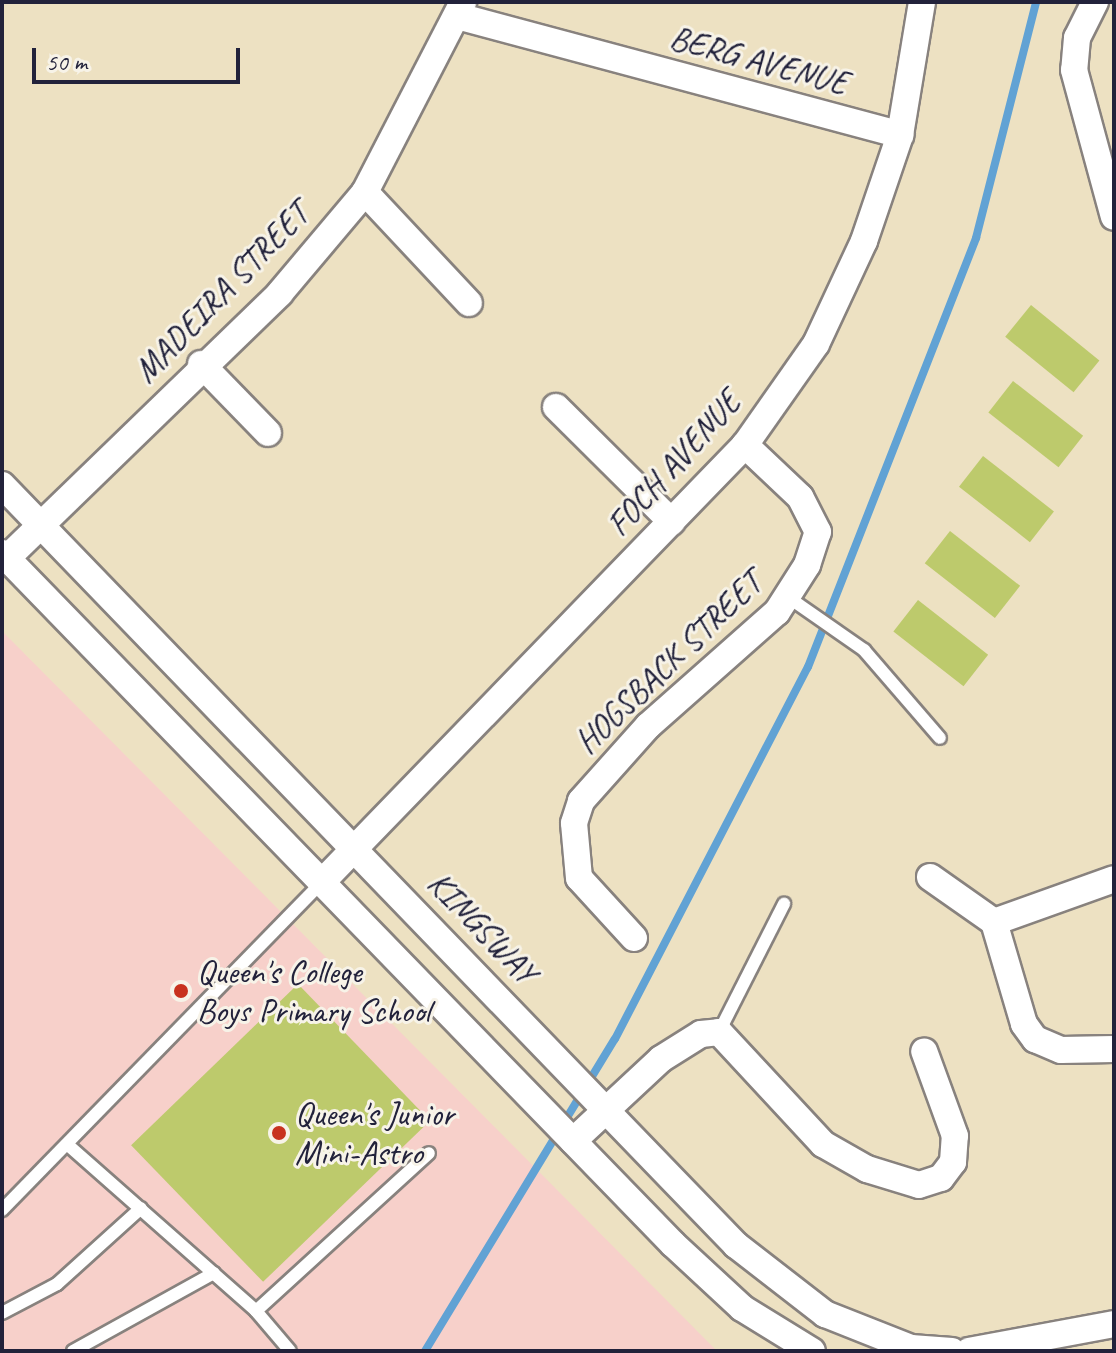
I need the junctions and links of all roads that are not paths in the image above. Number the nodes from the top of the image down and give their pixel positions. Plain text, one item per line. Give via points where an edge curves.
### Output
1 (922, 2) edge
2 (462, 10) edge
3 (1089, 10) edge
4 (900, 135) junction
5 (365, 192) junction
6 (1114, 217) edge
7 (469, 303) dead end
8 (201, 364) junction
9 (556, 407) dead end
10 (268, 433) dead end
11 (745, 445) junction
12 (2, 485) edge
13 (672, 522) junction
14 (41, 524) junction
15 (4, 555) edge
16 (794, 601) junction
17 (940, 738) dead end
18 (356, 848) junction
19 (930, 877) dead end
20 (1114, 879) edge
21 (323, 881) junction
22 (784, 904) dead end
23 (994, 922) junction
24 (634, 938) dead end
25 (719, 1032) junction
26 (1114, 1049) edge
27 (924, 1051) dead end
28 (600, 1102) junction
29 (570, 1137) junction
30 (68, 1145) junction
31 (429, 1153) dead end
32 (141, 1208) junction
33 (2, 1210) edge
34 (214, 1273) junction
35 (256, 1311) junction
36 (2, 1313) edge
37 (1114, 1324) edge
38 (73, 1351) edge
39 (290, 1351) edge
40 (812, 1351) edge
41 (952, 1351) edge
42 (969, 1351) edge

1 - 4 street, FOCH AVENUE
2 - 4 street, BERG AVENUE
2 - 5 street, MADEIRA STREET
3 - 6 street via 1074,70
4 - 11 street, FOCH AVENUE via 841,299
5 - 7 street
5 - 8 street, MADEIRA STREET via 280,293
8 - 10 street
8 - 14 street, MADEIRA STREET
9 - 13 street
11 - 13 street, FOCH AVENUE
11 - 16 street, HOGSBACK STREET via 815,516 814,547
12 - 14 street, KINGSWAY
13 - 18 street, FOCH AVENUE
14 - 15 street, MADEIRA STREET
14 - 18 street, KINGSWAY
15 - 21 street
16 - 17 lane via 880,666
16 - 24 street, HOGSBACK STREET via 648,726 581,801 574,823 579,878
18 - 21 street, FOCH AVENUE
18 - 28 street, KINGSWAY
19 - 23 street
20 - 23 street
21 - 29 street
21 - 30 lane
22 - 25 lane
23 - 26 street via 1024,1024 1035,1039 1061,1050
25 - 27 street via 823,1144 867,1169 919,1185 941,1178 953,1162 955,1136
25 - 28 street via 701,1034
28 - 29 street
28 - 41 street, KINGSWAY via 792,1295 861,1332 911,1348
29 - 40 street via 742,1308
30 - 32 lane
30 - 33 lane
31 - 35 lane
32 - 34 lane
32 - 36 lane via 57,1284
34 - 35 lane
34 - 38 lane
35 - 39 lane
37 - 42 street

